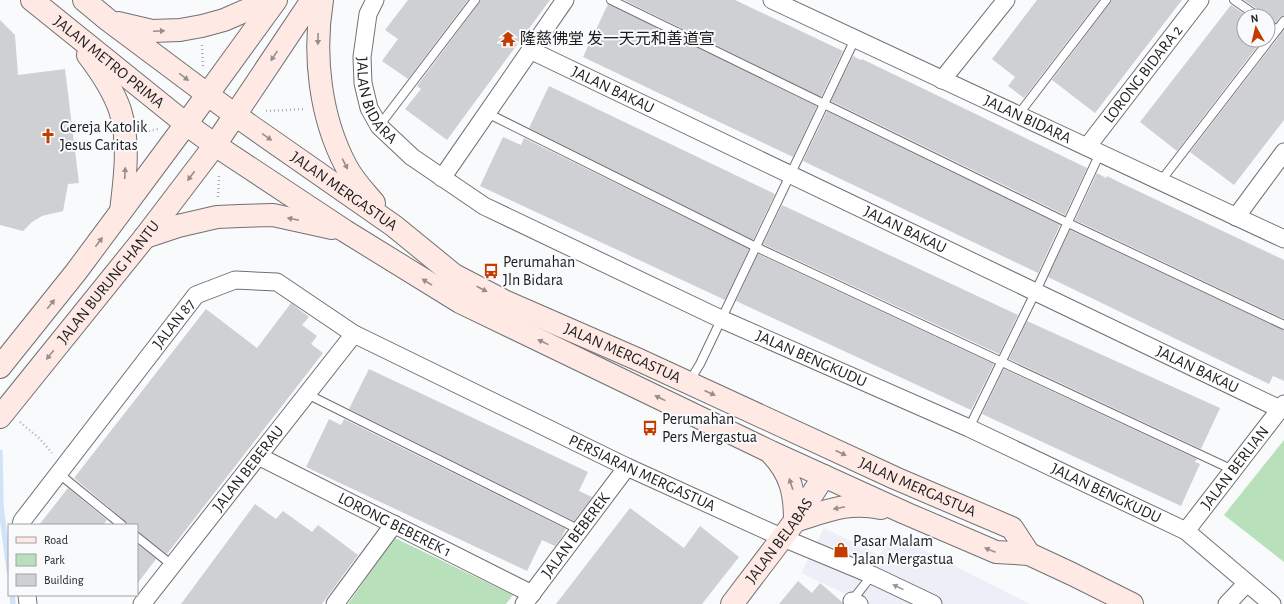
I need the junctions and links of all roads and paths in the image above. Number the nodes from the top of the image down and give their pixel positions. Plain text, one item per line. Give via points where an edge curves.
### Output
1 (32, 0) edge
2 (84, 0) edge
3 (270, 0) edge
4 (276, 0) edge
5 (312, 0) edge
6 (322, 0) edge
7 (375, 0) edge
8 (475, 0) edge
9 (565, 0) edge
10 (610, 0) edge
11 (772, 0) edge
12 (1006, 0) edge
13 (1106, 0) edge
14 (1200, 0) edge
15 (1234, 0) edge
16 (1245, 8) edge
17 (108, 20) junction
18 (1284, 21) edge
19 (1277, 30) joint
20 (73, 34) junction
21 (855, 39) junction
22 (530, 50) junction
23 (942, 80) junction
24 (207, 94) junction
25 (824, 103) junction
26 (325, 108) junction
27 (263, 112) dead end
28 (487, 113) junction
29 (235, 115) junction
30 (1018, 115) junction
31 (186, 124) junction
32 (379, 126) junction
33 (215, 145) junction
34 (1093, 150) junction
35 (1284, 152) edge
36 (791, 175) junction
37 (442, 178) junction
38 (1160, 182) junction
39 (121, 212) junction
40 (1236, 217) junction
41 (1068, 223) junction
42 (394, 226) junction
43 (345, 230) junction
44 (145, 237) junction
45 (1284, 240) edge
46 (756, 247) junction
47 (1036, 293) junction
48 (721, 319) junction
49 (1284, 324) edge
50 (354, 334) junction
51 (1002, 361) junction
52 (0, 367) edge
53 (689, 383) junction
54 (307, 394) junction
55 (1282, 406) edge
56 (3, 414) edge
57 (969, 428) junction
58 (805, 436) junction
59 (770, 452) junction
60 (258, 456) junction
61 (627, 467) junction
62 (61, 470) junction
63 (1233, 470) junction
64 (824, 476) junction
65 (895, 478) junction
66 (905, 513) junction
67 (21, 524) edge
68 (121, 524) edge
69 (394, 524) junction
70 (580, 530) junction
71 (789, 530) junction
72 (1186, 531) junction
73 (138, 538) edge
74 (1029, 554) junction
75 (172, 565) junction
76 (872, 574) junction
77 (1246, 584) junction
78 (528, 599) edge
79 (1261, 601) edge
80 (853, 603) edge
81 (142, 604) edge
82 (335, 604) edge
83 (732, 604) edge
84 (934, 604) edge
85 (1132, 604) edge
86 (1227, 604) edge

1 - 20 main road, JALAN METRO PRIMA
2 - 17 main road, JALAN METRO PRIMA
17 -> 3 main road via 152,31 180,30 224,20
4 - 24 main road, JALAN BURUNG HANTU
5 -> 29 main road, JALAN BURUNG HANTU
6 -> 26 main road via 318,39
7 - 32 street, JALAN BIDARA via 368,14 362,57 363,83 369,108
8 - 32 lane
9 - 22 street
10 - 25 lane
11 - 21 street, JALAN BIDARA
12 - 23 street
13 - 30 lane
14 - 34 street, LORONG BIDARA 2
15 - 16 lane
17 -> 24 main road, JALAN METRO PRIMA
18 - 19 lane
19 - 38 lane
20 - 31 main road, JALAN METRO PRIMA
39 -> 20 main road via 126,172 125,136 120,111 111,90
21 - 23 street, JALAN BIDARA
21 - 25 lane
22 - 28 street
22 - 36 street, JALAN BAKAU
23 - 30 street, JALAN BIDARA
24 - 29 main road, JALAN METRO PRIMA
24 - 31 main road, JALAN BURUNG HANTU
25 - 36 lane
25 - 41 lane
26 - 27 path
26 -> 42 main road via 346,167
28 - 37 street
28 - 46 lane
29 - 33 main road, JALAN BURUNG HANTU
29 -> 42 main road, JALAN MERGASTUA
30 - 34 street, JALAN BIDARA
31 - 33 main road, JALAN METRO PRIMA
31 - 39 main road, JALAN BURUNG HANTU
32 - 37 street, JALAN BIDARA via 412,157
33 - 43 main road, JALAN MERGASTUA
33 -> 44 main road, JALAN BURUNG HANTU
34 - 38 street, JALAN BIDARA
34 - 41 lane
35 - 40 street
36 - 46 lane
36 - 47 street, JALAN BAKAU
37 - 48 street, JALAN BENGKUDU via 484,206
38 - 40 street, JALAN BIDARA
52 -> 39 main road, JALAN BURUNG HANTU
40 - 45 street, JALAN BIDARA
41 - 47 lane
41 - 49 lane
42 -> 53 main road, JALAN MERGASTUA via 454,275 504,301
43 -> 44 main road via 273,215 240,216 209,219
59 -> 43 main road, JALAN MERGASTUA via 460,302
44 -> 56 main road, JALAN BURUNG HANTU
46 - 48 lane
46 - 51 lane
47 - 51 lane
47 - 55 street, JALAN BAKAU
48 - 53 lane
48 - 57 street, JALAN BENGKUDU
50 - 54 street, JALAN BEBERAU
50 - 61 street, PERSIARAN MERGASTUA
50 - 62 street, JALAN 87 via 277,282 235,280 196,295
51 - 57 lane
51 - 63 lane
53 -> 58 main road, JALAN MERGASTUA
54 - 60 street, JALAN BEBERAU
54 - 70 lane
55 - 63 street, JALAN BERLIAN
56 - 62 path via 40,439
57 - 72 street, JALAN BENGKUDU
58 - 64 main road via 815,451
58 -> 65 main road, JALAN MERGASTUA
59 - 64 main road, JALAN MERGASTUA
71 -> 59 main road via 795,500 792,486 780,462
60 - 69 street, LORONG BEBEREK 1
60 - 75 street, JALAN BEBERAU
61 - 70 street, JALAN BEBEREK
61 - 71 street, PERSIARAN MERGASTUA
62 - 67 street, JALAN 87
62 - 68 lane
63 - 72 street, JALAN BERLIAN
64 - 65 main road via 850,473
64 - 66 main road, JALAN MERGASTUA
64 - 71 main road, JALAN BELABAS
65 - 74 main road, JALAN MERGASTUA via 1012,528
66 -> 71 main road via 867,506 849,506 834,509
74 -> 66 main road, JALAN MERGASTUA via 996,552
69 - 78 street, LORONG BEBEREK 1
69 - 82 street
70 - 78 street, JALAN BEBEREK
71 - 76 street, PERSIARAN MERGASTUA
71 - 83 main road, JALAN BELABAS
72 - 77 street, JALAN BENGKUDU
73 - 75 lane
74 - 85 main road, JALAN MERGASTUA
75 - 81 street, JALAN BEBERAU
76 - 80 lane
84 -> 76 street, PERSIARAN MERGASTUA
77 - 79 street, JALAN BENGKUDU
77 - 86 street

